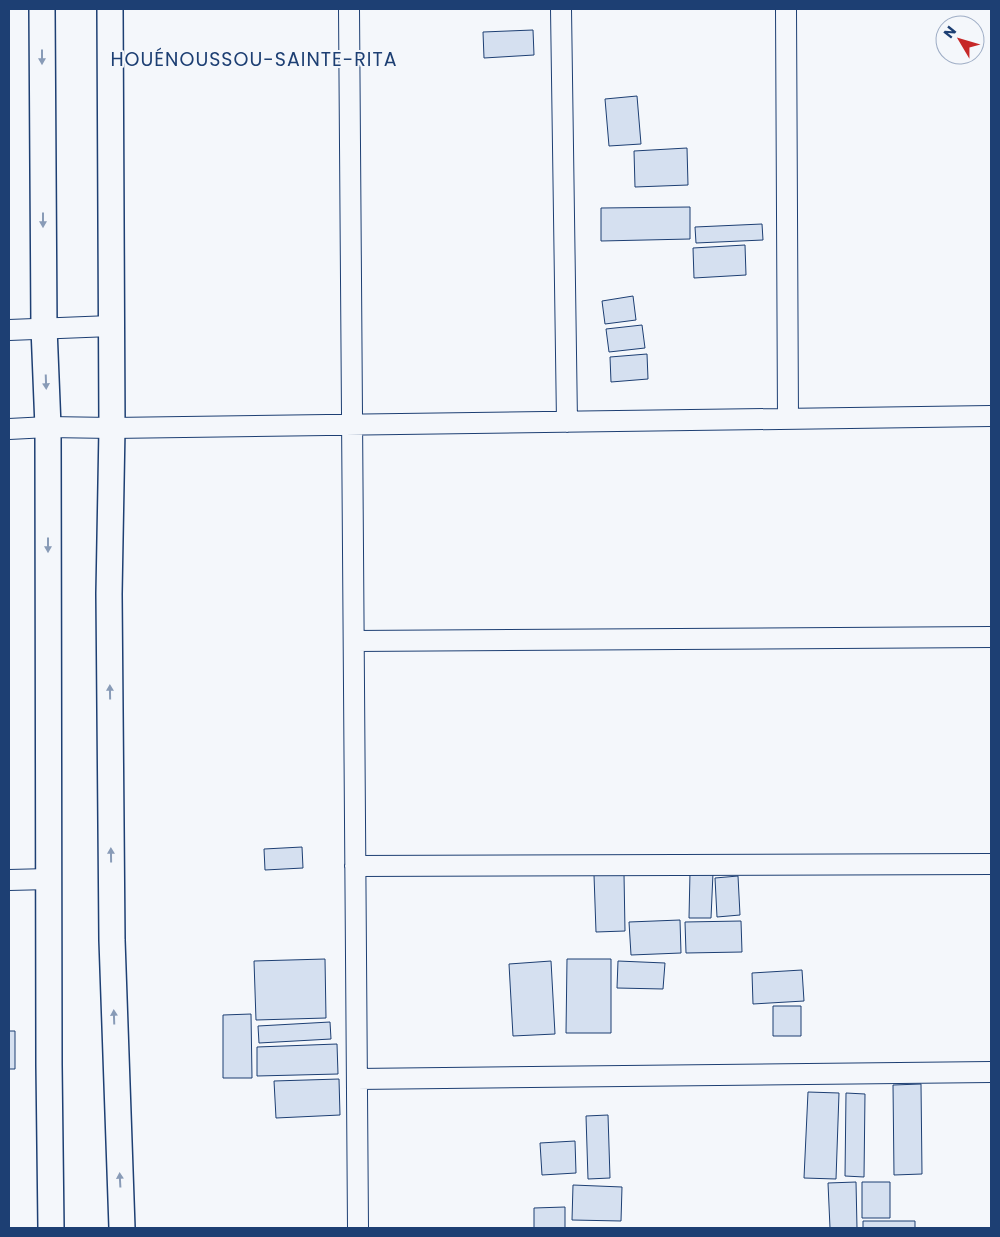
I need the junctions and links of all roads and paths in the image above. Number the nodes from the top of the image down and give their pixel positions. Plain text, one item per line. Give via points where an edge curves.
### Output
1 (42, 9) edge
2 (110, 9) edge
3 (349, 9) edge
4 (561, 9) edge
5 (786, 9) edge
6 (111, 326) junction
7 (44, 328) junction
8 (9, 330) edge
9 (991, 416) edge
10 (788, 419) junction
11 (566, 422) junction
12 (352, 425) junction
13 (48, 427) junction
14 (112, 428) junction
15 (9, 429) edge
16 (991, 637) edge
17 (354, 641) junction
18 (991, 864) edge
19 (355, 866) junction
20 (48, 879) junction
21 (9, 880) edge
22 (991, 1072) edge
23 (357, 1079) junction
24 (51, 1228) edge
25 (122, 1228) edge
26 (358, 1228) edge

1 -> 7 street
2 - 6 street
3 - 12 street
4 - 11 street
5 - 10 street
6 - 7 street
6 - 14 street
7 - 8 street
7 -> 13 street
9 - 10 street
10 - 11 street
11 - 12 street
12 - 14 street
12 - 17 street
13 - 14 street
13 - 15 street
13 -> 20 street
25 -> 14 street via 112,940 109,594
16 - 17 street
17 - 19 street
18 - 19 street
19 - 23 street
20 - 21 street
20 - 24 street
22 - 23 street
23 - 26 street

